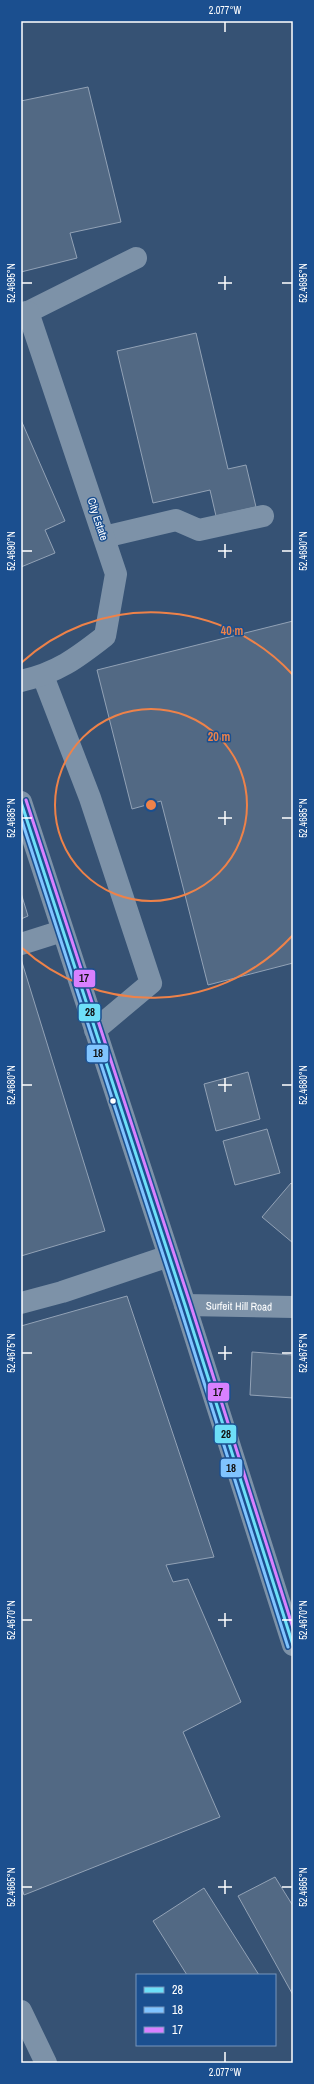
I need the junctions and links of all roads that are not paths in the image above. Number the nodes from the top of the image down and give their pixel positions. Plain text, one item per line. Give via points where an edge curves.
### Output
1 (136, 258) dead end
2 (25, 312) edge
3 (262, 516) dead end
4 (104, 537) junction
5 (43, 676) junction
6 (21, 681) edge
7 (21, 802) edge
8 (62, 931) junction
9 (21, 944) edge
10 (95, 1030) junction
11 (169, 1256) junction
12 (21, 1303) edge
13 (185, 1305) junction
14 (293, 1307) edge
15 (293, 1645) edge
16 (21, 2011) edge
17 (46, 2063) edge

1 - 2 street
2 - 4 street, City Estate
3 - 4 street via 199,530 176,520
4 - 5 street, City Estate via 116,574 106,636 75,660
5 - 6 street, City Estate
5 - 10 street via 90,798 150,983
7 - 8 street
8 - 9 street
8 - 10 street
10 - 11 street
11 - 12 street
11 - 13 street
13 - 14 street, Surfeit Hill Road
13 - 15 street
16 - 17 street

